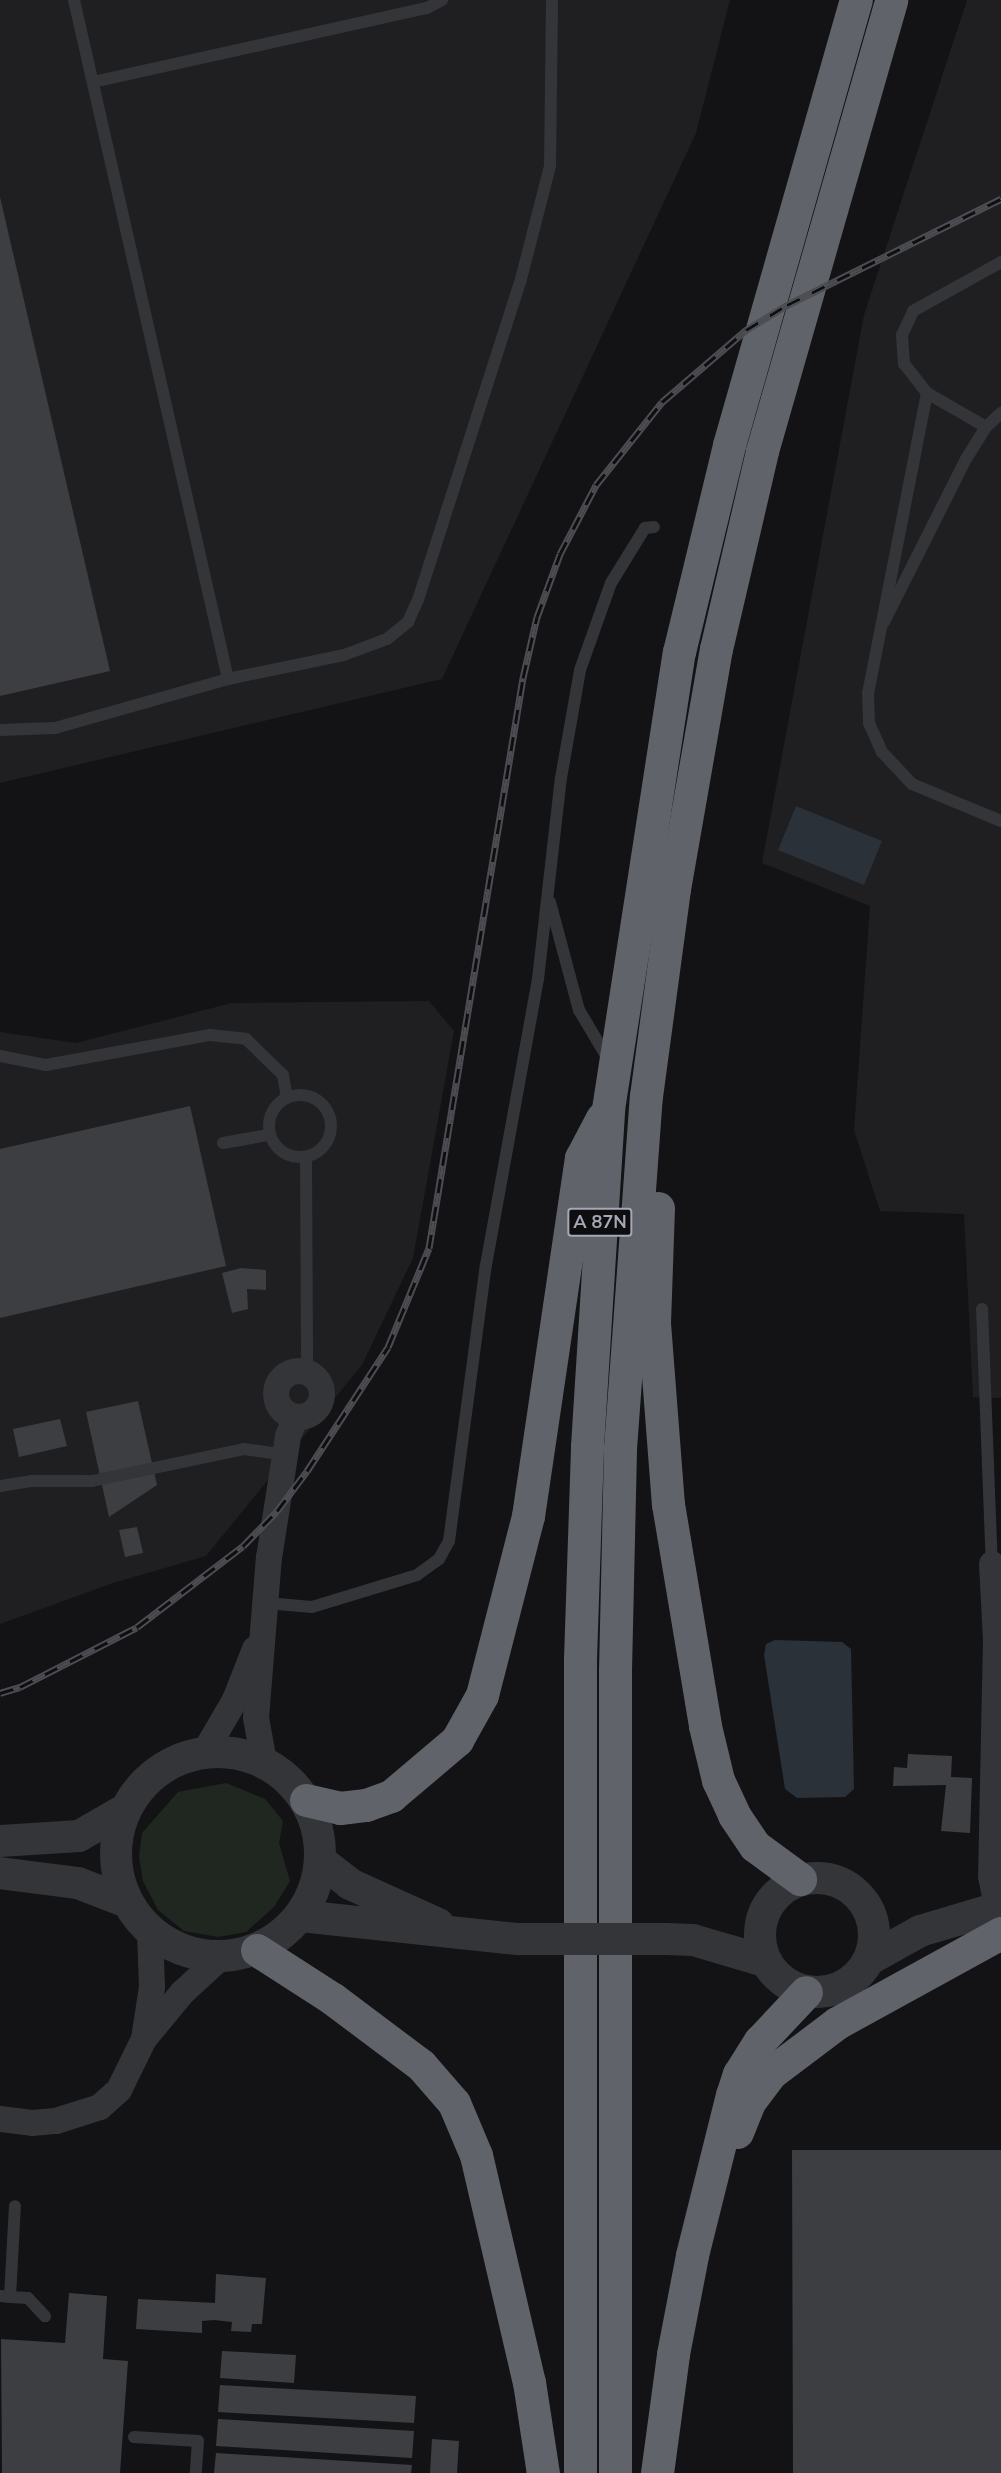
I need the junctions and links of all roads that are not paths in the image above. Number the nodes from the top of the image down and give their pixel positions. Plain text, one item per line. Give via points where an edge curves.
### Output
1 (74, 0) edge
2 (442, 0) edge
3 (552, 0) edge
4 (856, 0) edge
5 (891, 0) edge
6 (93, 82) junction
7 (1001, 262) edge
8 (927, 393) junction
9 (1001, 413) edge
10 (986, 427) junction
11 (654, 527) dead end
12 (880, 628) junction
13 (228, 679) junction
14 (0, 730) edge
15 (1001, 821) edge
16 (549, 897) junction
17 (0, 1056) edge
18 (614, 1068) junction
19 (646, 1096) junction
20 (287, 1097) junction
21 (608, 1109) junction
22 (268, 1135) junction
23 (223, 1143) dead end
24 (306, 1158) junction
25 (982, 1309) dead end
26 (307, 1372) joint
27 (286, 1455) junction
28 (0, 1486) edge
29 (992, 1564) joint
30 (265, 1615) junction
31 (204, 1753) junction
32 (264, 1762) junction
33 (306, 1800) junction
34 (126, 1809) junction
35 (0, 1841) edge
36 (321, 1861) junction
37 (0, 1872) edge
38 (800, 1880) junction
39 (127, 1902) junction
40 (869, 1909) junction
41 (764, 1911) junction
42 (301, 1916) junction
43 (1000, 1916) edge
44 (920, 1931) junction
45 (150, 1932) junction
46 (461, 1934) junction
47 (680, 1940) junction
48 (257, 1950) junction
49 (220, 1958) junction
50 (870, 1959) junction
51 (765, 1961) junction
52 (806, 1992) junction
53 (144, 2039) junction
54 (0, 2119) edge
55 (15, 2206) dead end
56 (704, 2214) junction
57 (5, 2296) edge
58 (45, 2316) dead end
59 (134, 2437) dead end
60 (196, 2473) edge
61 (543, 2473) edge
62 (580, 2473) edge
63 (615, 2473) edge
64 (657, 2473) edge

1 - 6 lane
2 - 6 lane via 427,8
3 - 13 lane via 550,166 520,283 408,622 387,639 344,654
4 - 18 highway, A 87N via 729,445 679,652
5 - 19 highway, A 87N via 762,451 716,649 674,889
6 - 13 lane
7 - 8 lane via 913,311 902,335 904,364
8 - 10 lane
8 - 12 lane
9 - 10 lane
10 - 12 lane
11 - 16 lane via 645,528 610,583 588,640 561,778
12 - 15 lane via 868,693 869,723 882,752 912,784
13 - 14 lane via 55,728
16 - 18 lane via 579,1010
16 - 30 lane via 486,1265 445,1551 425,1571 312,1607
17 - 20 lane via 46,1065 210,1035 246,1039 284,1075
18 - 21 highway, A 87N
19 - 38 highway via 662,1148 654,1323 668,1504 705,1726 718,1780 734,1815 755,1846
19 - 63 highway, A 87N via 620,1448 615,1670
20 - 22 lane via 275,1106 268,1120
20 - 24 lane via 302,1094 316,1099 329,1117 329,1139 320,1152
21 - 33 highway via 581,1158 528,1516 482,1695 457,1740 391,1796 366,1805 340,1808
21 - 62 highway, A 87N via 587,1446 580,1659
22 - 23 lane
22 - 24 lane via 276,1149 290,1157
24 - 26 lane
25 - 29 lane
26 - 27 street via 322,1388 322,1399 308,1416 296,1417
27 - 28 lane via 244,1449 92,1481 31,1480
27 - 30 street
29 - 43 street via 996,1640 991,1876
30 - 31 street via 235,1700
30 - 32 street via 256,1718
31 - 32 street via 244,1755
31 - 34 street via 180,1759 158,1771
32 - 33 street via 288,1778
33 - 36 street via 319,1829
34 - 35 street via 79,1836
34 - 39 street via 116,1839 116,1861
36 - 42 street via 315,1890
36 - 46 street via 350,1884
37 - 39 street via 78,1883
38 - 40 street via 827,1877 852,1888
38 - 41 street via 779,1892
39 - 45 street
40 - 44 street via 900,1926
40 - 50 street via 875,1935
41 - 47 street via 732,1930
41 - 51 street via 759,1935
42 - 46 street
42 - 48 street via 281,1936
43 - 44 street
43 - 56 highway via 837,2023 772,2072 749,2102
44 - 50 street
45 - 49 street via 183,1951
45 - 53 street via 152,1987
46 - 47 street, bridge via 518,1939
47 - 51 street
48 - 49 street
48 - 61 highway via 333,1999 421,2065 454,2103 476,2155 529,2382
49 - 53 street via 182,1993
50 - 52 street via 854,1980 832,1991
51 - 52 street via 782,1981
52 - 56 highway via 760,2041 739,2074
53 - 54 street via 119,2090 100,2107 56,2121
55 - 57 lane
56 - 64 highway via 673,2354
57 - 58 lane via 28,2298
59 - 60 lane via 198,2441

